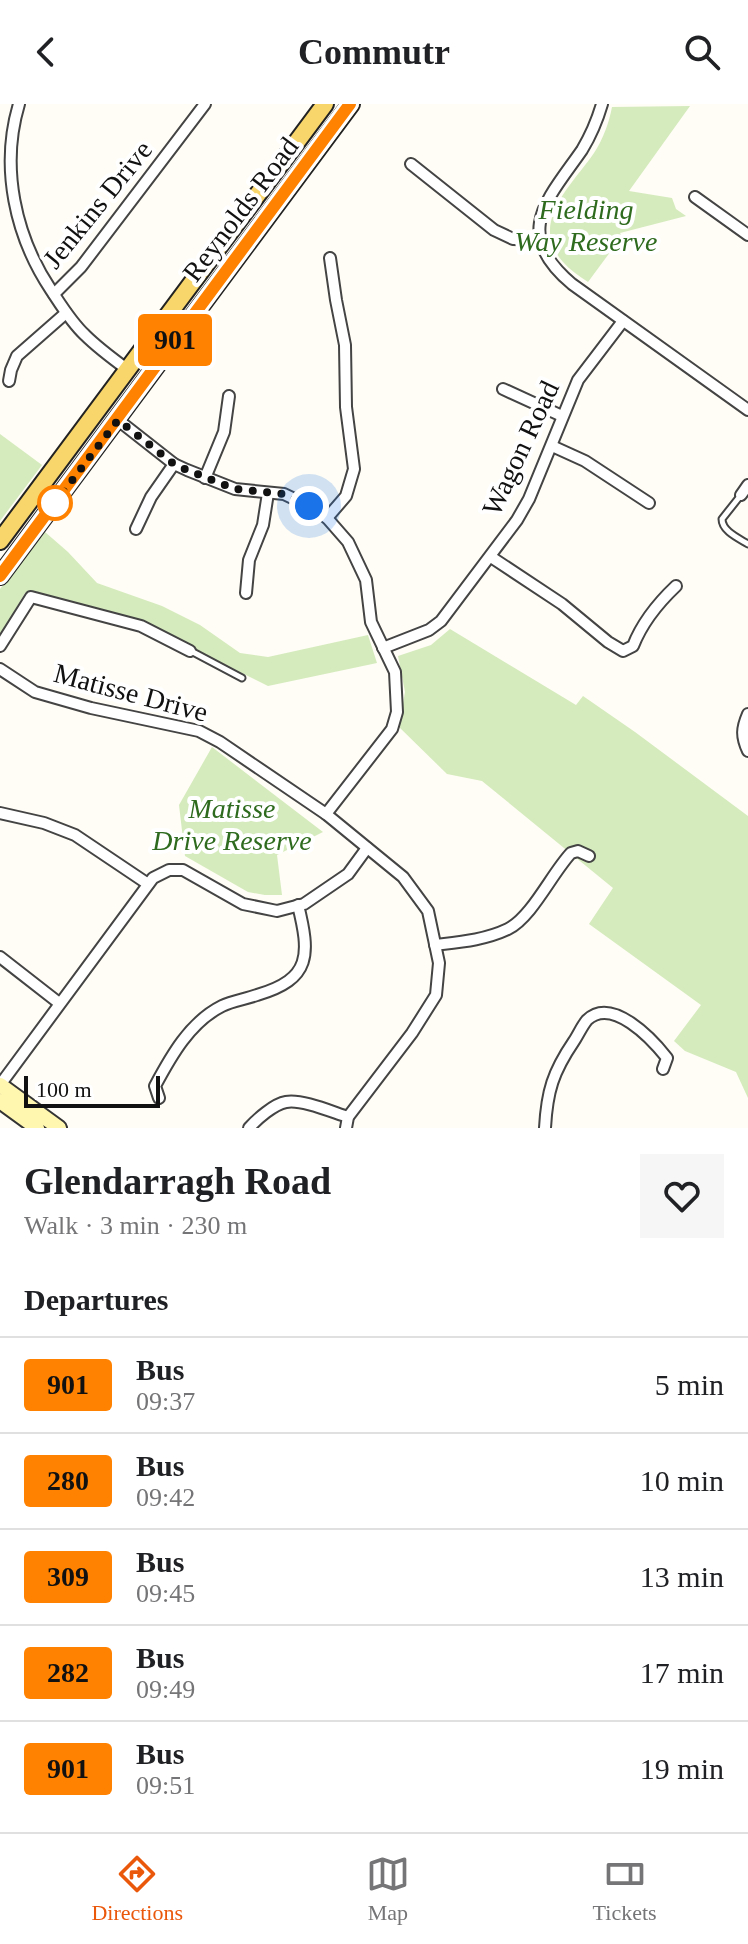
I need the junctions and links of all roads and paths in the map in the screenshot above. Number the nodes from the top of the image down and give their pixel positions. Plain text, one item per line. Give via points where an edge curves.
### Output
1 (19, 104) edge
2 (205, 104) edge
3 (325, 104) edge
4 (351, 104) edge
5 (602, 104) edge
6 (411, 164) dead end
7 (3, 192) edge
8 (695, 197) dead end
9 (748, 235) edge
10 (540, 240) junction
11 (330, 258) dead end
12 (54, 294) junction
13 (66, 313) junction
14 (623, 321) junction
15 (128, 370) junction
16 (9, 381) dead end
17 (144, 382) junction
18 (503, 389) dead end
19 (229, 396) dead end
20 (748, 410) edge
21 (562, 416) junction
22 (118, 420) junction
23 (552, 446) junction
24 (174, 464) junction
25 (205, 478) junction
26 (748, 485) edge
27 (268, 493) junction
28 (741, 495) joint
29 (649, 503) dead end
30 (327, 518) junction
31 (136, 529) dead end
32 (0, 541) edge
33 (748, 544) edge
34 (491, 557) junction
35 (0, 576) edge
36 (676, 586) dead end
37 (246, 593) dead end
38 (0, 646) edge
39 (383, 648) junction
40 (190, 651) joint
41 (0, 669) edge
42 (242, 678) dead end
43 (748, 714) edge
44 (748, 751) edge
45 (0, 813) edge
46 (326, 814) junction
47 (367, 848) junction
48 (589, 856) dead end
49 (148, 884) junction
50 (298, 905) junction
51 (435, 945) junction
52 (0, 957) edge
53 (59, 1003) junction
54 (663, 1069) dead end
55 (0, 1085) edge
56 (159, 1098) dead end
57 (0, 1101) edge
58 (347, 1123) edge
59 (37, 1128) edge
60 (59, 1128) edge
61 (249, 1128) edge
62 (545, 1128) edge

1 - 7 street via 6,145
2 - 12 street, Jenkins Drive via 81,267
3 - 15 main road, Reynolds Road
4 - 17 main road, Reynolds Road
5 - 10 street via 583,148 551,192 539,219
6 - 10 street via 494,230 513,239
7 - 12 street via 36,268
8 - 9 street
10 - 14 street via 560,274
11 - 30 street via 345,345 354,469 346,496
12 - 13 street
13 - 15 street
13 - 16 street via 17,356
14 - 20 street
14 - 21 street, Wagon Road via 578,380
15 - 17 main road
15 - 32 main road, Reynolds Road
17 - 22 main road, Reynolds Road
18 - 21 street
19 - 25 street via 224,432
21 - 23 street, Wagon Road
22 - 24 street
22 - 35 main road, Reynolds Road
23 - 29 street
23 - 34 street, Wagon Road via 529,499
24 - 25 street
24 - 31 street
25 - 27 street
26 - 28 street
27 - 30 street via 284,494
27 - 37 street via 249,560
28 - 33 lane via 722,524
30 - 39 street via 348,542 366,580 371,622
34 - 36 street via 562,604 622,656
34 - 39 street, Wagon Road via 441,621
38 - 40 street via 31,597 141,626
39 - 46 street via 395,672 397,712 392,729
40 - 42 lane
41 - 46 street, Matisse Drive via 35,692 199,731
43 - 44 street via 742,728
45 - 49 street via 75,835
46 - 47 street, Matisse Drive
47 - 50 street via 348,874
47 - 51 street, Matisse Drive via 403,877 428,911
48 - 51 street via 571,853 510,928 476,940
49 - 50 street via 169,870 183,870 243,904 277,911
49 - 53 street
50 - 56 street via 306,937 305,958 296,974 272,991 222,1006 194,1028 155,1086
51 - 58 street, Matisse Drive via 436,995
52 - 53 street
53 - 55 street
54 - 62 street via 667,1058 659,1047 620,1015 600,1013 588,1020 558,1065
55 - 60 main road
57 - 59 main road
58 - 61 street via 310,1104 285,1102

